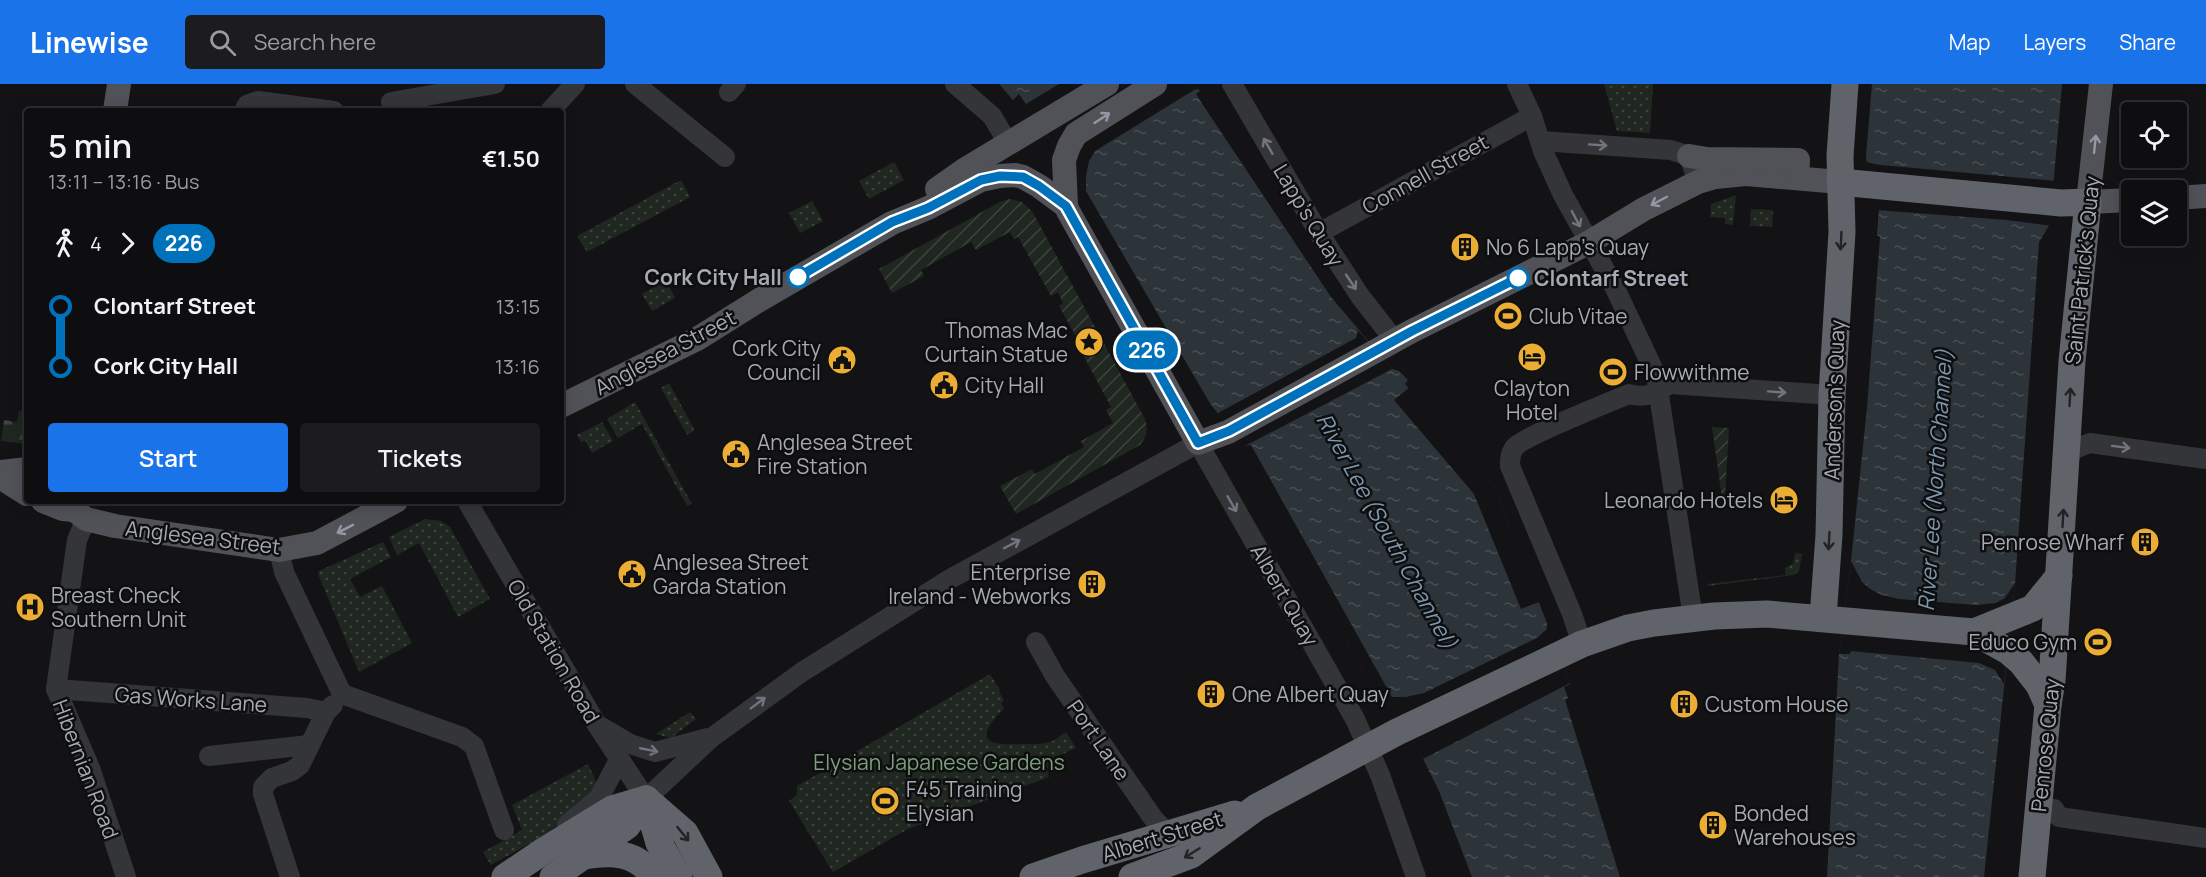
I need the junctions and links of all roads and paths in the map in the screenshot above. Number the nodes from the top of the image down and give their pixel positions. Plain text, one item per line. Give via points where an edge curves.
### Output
1 (119, 84) edge
2 (495, 84) edge
3 (575, 84) edge
4 (635, 84) edge
5 (955, 84) edge
6 (1107, 84) edge
7 (1155, 84) edge
8 (1232, 84) edge
9 (1517, 84) edge
10 (1845, 84) edge
11 (2101, 84) edge
12 (390, 99) edge
13 (115, 108) edge
14 (246, 108) edge
15 (311, 108) edge
16 (553, 108) edge
17 (1532, 116) junction
18 (1540, 141) junction
19 (1008, 143) junction
20 (1689, 156) junction
21 (724, 157) dead end
22 (1798, 169) junction
23 (1840, 182) junction
24 (1698, 183) junction
25 (2206, 196) edge
26 (2187, 197) edge
27 (2121, 200) edge
28 (2088, 202) junction
29 (1066, 206) junction
30 (892, 222) junction
31 (1318, 233) junction
32 (1588, 243) junction
33 (1386, 346) junction
34 (1649, 395) junction
35 (1832, 396) junction
36 (564, 405) edge
37 (1198, 443) junction
38 (2066, 456) junction
39 (2206, 459) edge
40 (24, 469) edge
41 (0, 472) edge
42 (0, 477) edge
43 (24, 492) edge
44 (50, 504) edge
45 (390, 504) edge
46 (469, 504) edge
47 (78, 510) edge
48 (279, 550) junction
49 (2059, 576) junction
50 (1693, 618) junction
51 (1833, 619) junction
52 (1974, 633) junction
53 (1036, 642) dead end
54 (1571, 649) junction
55 (56, 689) junction
56 (342, 694) junction
57 (2048, 705) junction
58 (326, 712) junction
59 (597, 725) junction
60 (711, 738) junction
61 (309, 745) junction
62 (1368, 748) junction
63 (209, 756) dead end
64 (619, 760) junction
65 (646, 799) junction
66 (1257, 807) junction
67 (2038, 808) junction
68 (504, 830) dead end
69 (1167, 834) junction
70 (2206, 838) edge
71 (1138, 843) junction
72 (545, 850) junction
73 (584, 856) junction
74 (510, 875) edge
75 (126, 877) edge
76 (290, 877) edge
77 (553, 877) edge
78 (654, 877) edge
79 (679, 877) edge
80 (709, 877) edge
81 (1033, 877) edge
82 (1134, 877) edge
83 (1416, 877) edge
84 (2032, 877) edge

1 - 13 main road
2 - 12 street
3 - 16 street
4 - 21 street
5 - 19 street via 992,116
6 - 19 main road, Anglesea Street
29 -> 7 main road via 1064,160 1077,134
31 -> 8 street, Lapp's Quay
9 - 17 street
10 - 23 highway, Anderson's Quay
28 -> 11 main road, Saint Patrick's Quay
14 - 15 street via 258,101
17 - 18 street
17 - 31 street, Connell Street
18 -> 20 street via 1671,150
18 -> 32 street
19 - 30 main road, Anglesea Street
20 - 22 main road
20 - 24 street
22 - 23 main road
22 - 24 main road via 1715,177
23 - 28 highway
23 -> 35 highway, Anderson's Quay via 1842,232
24 -> 32 main road via 1644,209
25 - 26 main road
27 - 28 main road
38 -> 28 highway, Saint Patrick's Quay
29 - 30 main road, Anglesea Street via 1029,180 1015,175 1000,176 981,180
29 - 37 main road
30 - 36 main road, Anglesea Street via 697,339
31 -> 33 street, Lapp's Quay via 1360,296
32 - 33 main road
32 - 34 street via 1604,267 1656,375
33 - 37 main road via 1228,432
34 -> 35 street via 1670,384
34 - 50 street
34 - 54 street via 1629,394 1527,439 1515,446 1510,456 1510,466 1572,614
35 -> 51 highway, Anderson's Quay
60 -> 37 street via 802,672 950,579
37 -> 62 street, Albert Quay via 1342,693
38 -> 39 street via 2090,443
49 -> 38 highway, Penrose Quay
40 - 41 main road
42 - 43 main road
44 - 47 main road, Anglesea Street
45 -> 48 main road, Anglesea Street via 317,543
46 - 59 street, Old Station Road
47 - 48 main road, Anglesea Street via 115,526
47 - 55 street, Hibernian Road
48 - 56 street via 284,572
49 - 52 highway via 2033,608
49 - 57 highway, Penrose Quay
50 - 51 highway, Albert Street via 1767,614
50 - 54 highway, Albert Street via 1628,628
51 - 52 highway, Albert Street
52 - 57 highway via 2021,662 2039,685
53 - 69 street, Port Lane via 1068,695
54 - 62 highway, Albert Street
55 - 58 street, Gas Works Lane
55 - 75 street, Hibernian Road via 90,768
56 - 58 street
56 - 68 street via 462,737 474,746
57 - 67 highway, Penrose Quay
58 - 61 street
59 -> 60 street via 630,744 655,752
59 - 64 street, Old Station Road
60 - 65 street
61 - 63 street
61 - 76 street via 300,765 263,787
62 - 66 highway, Albert Street
62 - 83 street, Albert Quay
64 - 65 street, Old Station Road
64 - 72 street via 599,798
65 - 72 highway via 612,809
65 - 73 highway via 627,826
65 - 79 highway via 659,843
65 -> 80 highway via 685,833
66 - 69 highway, Albert Street
66 -> 82 highway, Albert Street via 1191,855
67 - 70 street via 2054,810 2059,817
67 - 84 highway, Penrose Quay
69 - 71 highway, Albert Street
71 - 81 highway, Albert Street
71 - 82 street
72 - 74 highway
73 - 77 highway
73 - 78 highway via 614,853 633,858

